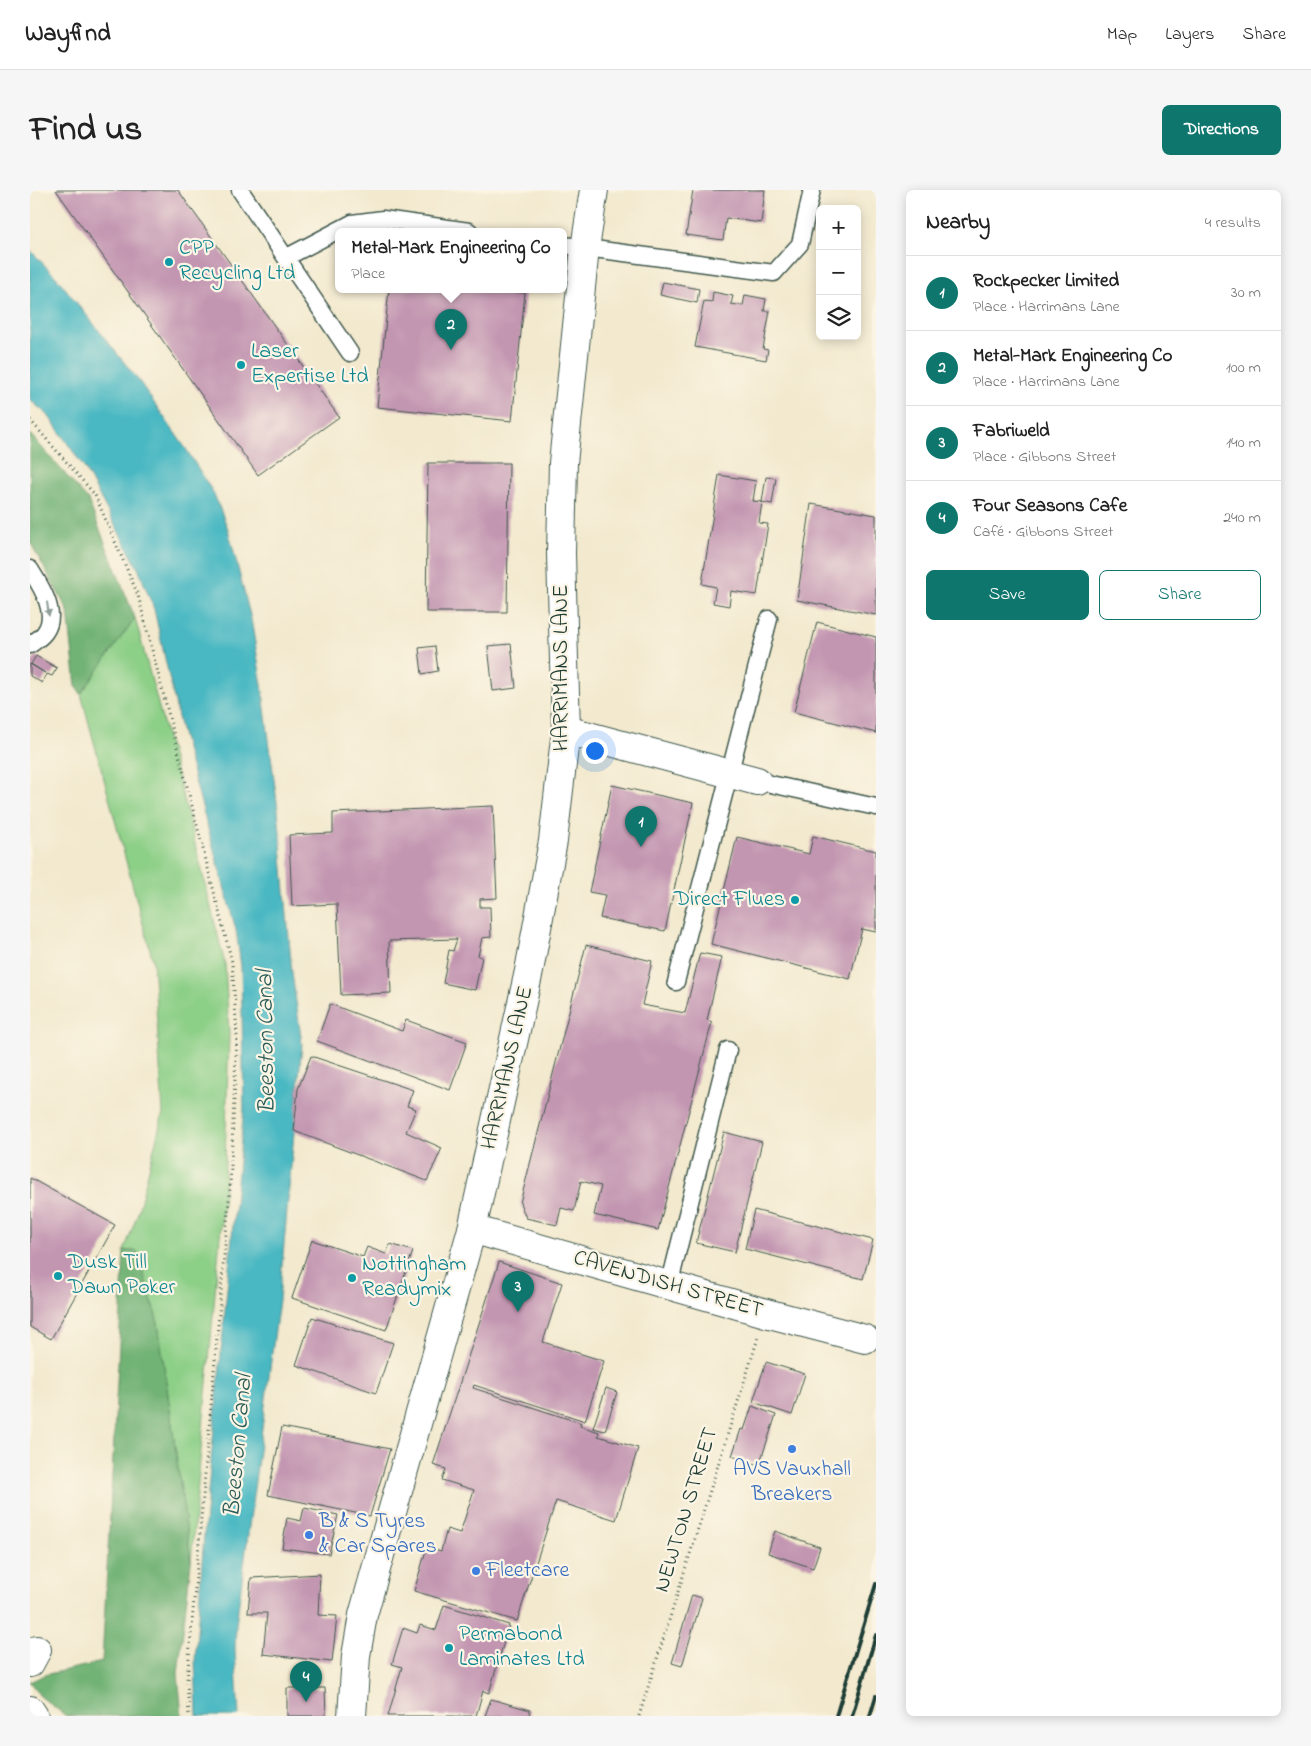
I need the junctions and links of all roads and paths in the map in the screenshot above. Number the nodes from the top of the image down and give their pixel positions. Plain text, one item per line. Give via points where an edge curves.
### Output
1 (240, 190) edge
2 (594, 190) edge
3 (812, 190) edge
4 (342, 228) edge
5 (448, 228) edge
6 (335, 232) edge
7 (574, 246) edge
8 (287, 257) junction
9 (350, 353) dead end
10 (30, 420) edge
11 (30, 569) edge
12 (770, 619) dead end
13 (30, 645) edge
14 (566, 730) junction
15 (729, 774) junction
16 (757, 781) joint
17 (876, 807) edge
18 (676, 982) dead end
19 (728, 1050) dead end
20 (472, 1229) junction
21 (669, 1286) junction
22 (766, 1314) junction
23 (865, 1340) dead end
24 (30, 1710) edge
25 (34, 1716) edge
26 (189, 1716) edge
27 (352, 1716) edge
28 (639, 1716) edge

1 - 8 lane
2 - 7 street, HARRIMANS LANE
3 - 7 lane via 800,244 774,273
4 - 5 lane via 352,223 383,219
6 - 8 lane
7 - 14 street, HARRIMANS LANE via 561,554
8 - 9 lane
10 - 26 path via 95,494 138,595 232,962 237,1034 230,1188 187,1680
11 -> 13 lane via 44,592 50,613 46,632
12 - 15 lane
14 - 15 street
14 - 20 street, HARRIMANS LANE via 553,841 529,971
15 - 16 street
15 - 18 lane
16 - 17 lane
19 - 21 lane
20 - 21 street, CAVENDISH STREET
20 - 27 street, HARRIMANS LANE via 364,1615 356,1656
21 - 22 street, CAVENDISH STREET
22 - 23 street, CAVENDISH STREET
22 - 28 path, NEWTON STREET
24 - 25 street

